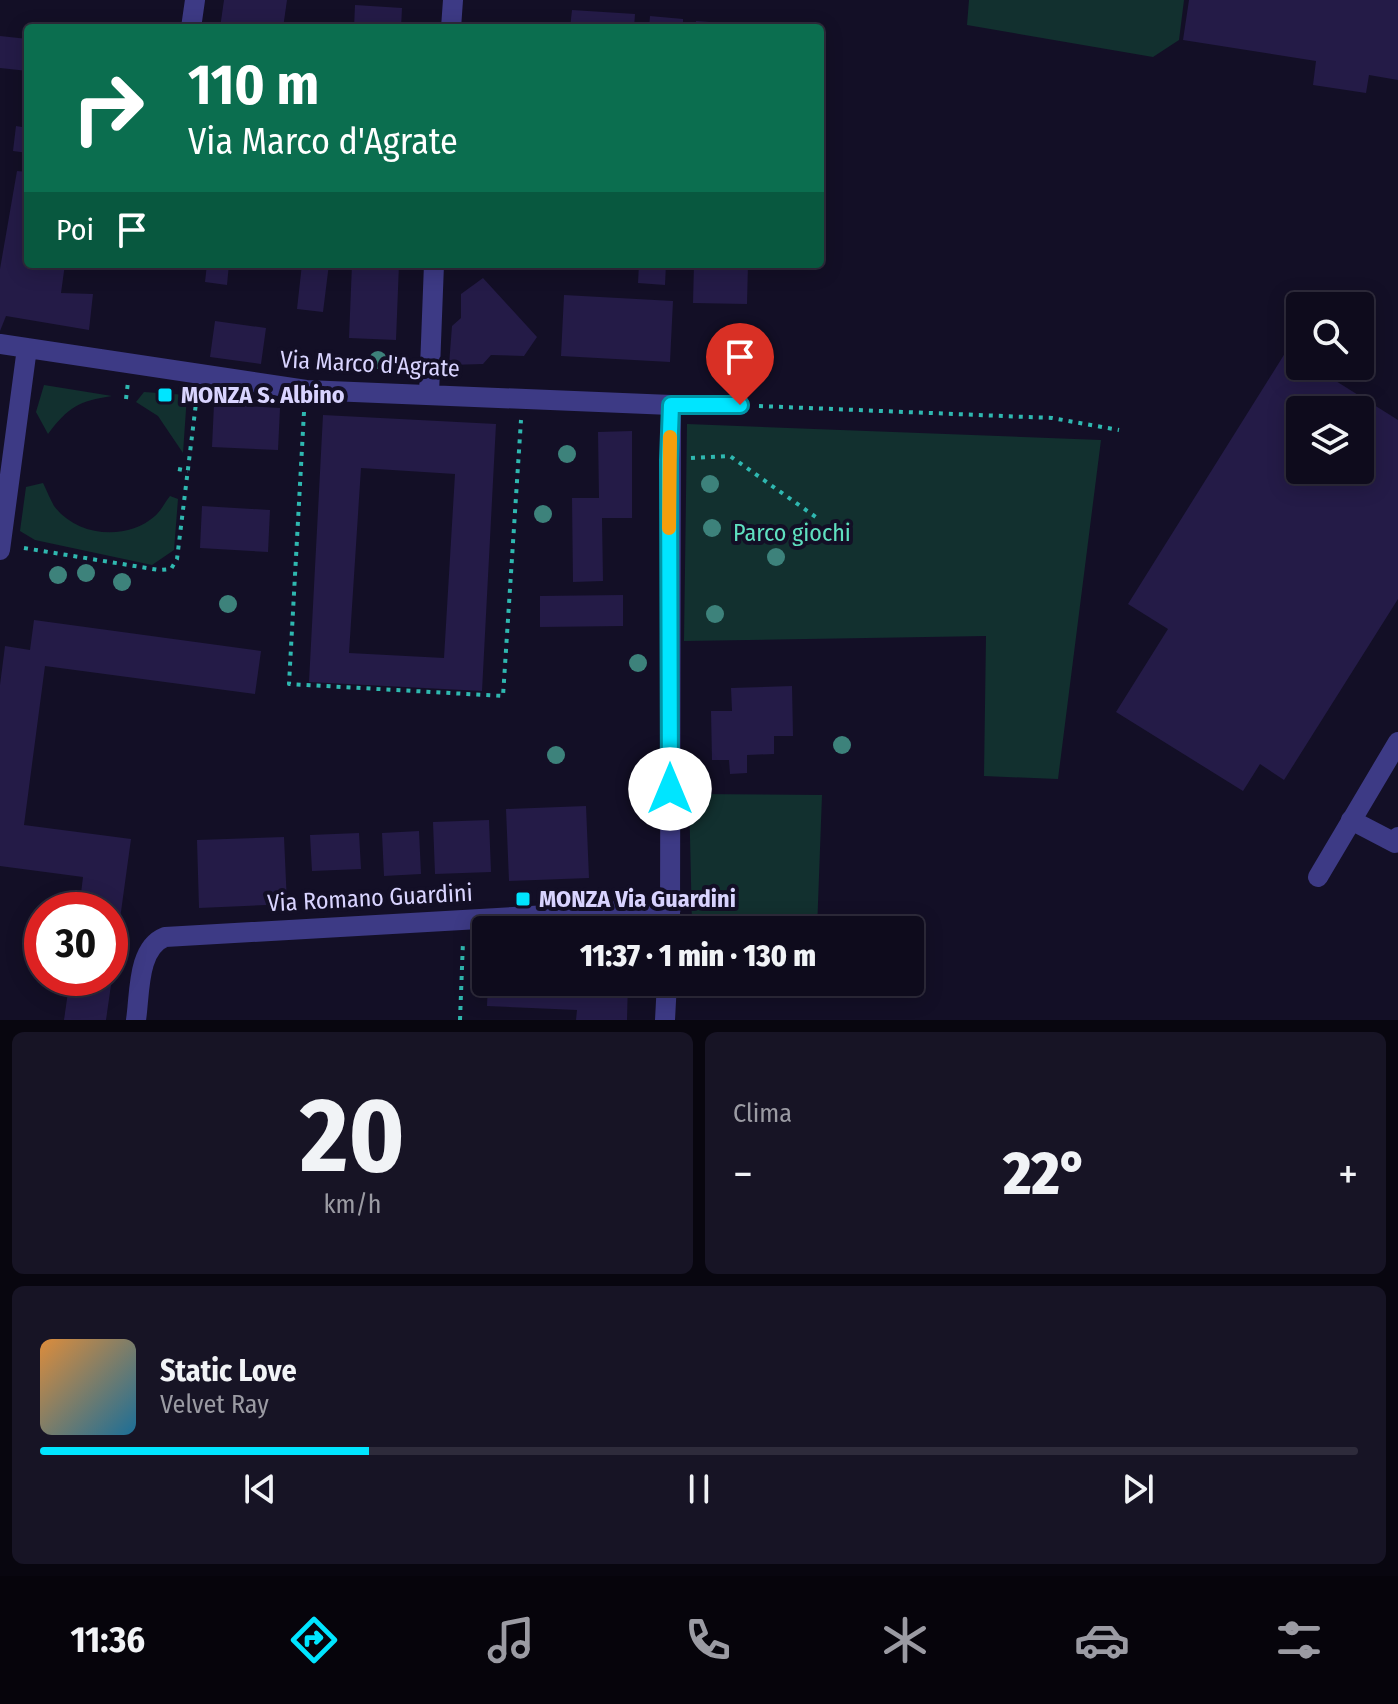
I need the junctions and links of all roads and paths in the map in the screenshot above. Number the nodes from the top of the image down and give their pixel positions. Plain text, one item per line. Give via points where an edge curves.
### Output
1 (195, 0) edge
2 (453, 0) edge
3 (192, 24) edge
4 (451, 24) edge
5 (434, 268) edge
6 (0, 344) edge
7 (27, 348) junction
8 (200, 373) junction
9 (306, 390) junction
10 (429, 394) junction
11 (522, 399) junction
12 (671, 405) junction
13 (740, 405) joint
14 (1119, 430) dead end
15 (669, 460) junction
16 (178, 469) dead end
17 (188, 471) junction
18 (820, 520) dead end
19 (24, 548) dead end
20 (0, 550) edge
21 (1398, 742) edge
22 (1351, 820) junction
23 (1398, 837) edge
24 (1318, 877) dead end
25 (671, 908) junction
26 (671, 916) edge
27 (464, 919) junction
28 (666, 996) edge
29 (136, 1020) edge
30 (460, 1020) edge
31 (665, 1020) edge

1 - 3 street
2 - 4 street
5 - 10 street
6 - 7 street, Via Marco d'Agrate
7 - 8 street, Via Marco d'Agrate
7 - 20 street
8 - 9 street, Via Marco d'Agrate
8 - 17 path
9 - 10 street, Via Marco d'Agrate
9 - 11 path via 289,684 503,696
10 - 11 street, Via Marco d'Agrate
11 - 12 street, Via Marco d'Agrate
12 - 13 street, Via Marco d'Agrate
12 - 15 street
13 - 14 path via 1052,418
15 - 18 path via 730,456
15 - 25 street
16 - 17 path
17 - 19 path via 177,559 171,569
21 - 22 street
22 - 23 street via 1395,843
22 - 24 street
25 - 26 street
25 - 27 street, Via Romano Guardini
27 - 29 street, Via Romano Guardini via 165,937 155,941 146,956
27 - 30 path
28 - 31 street

